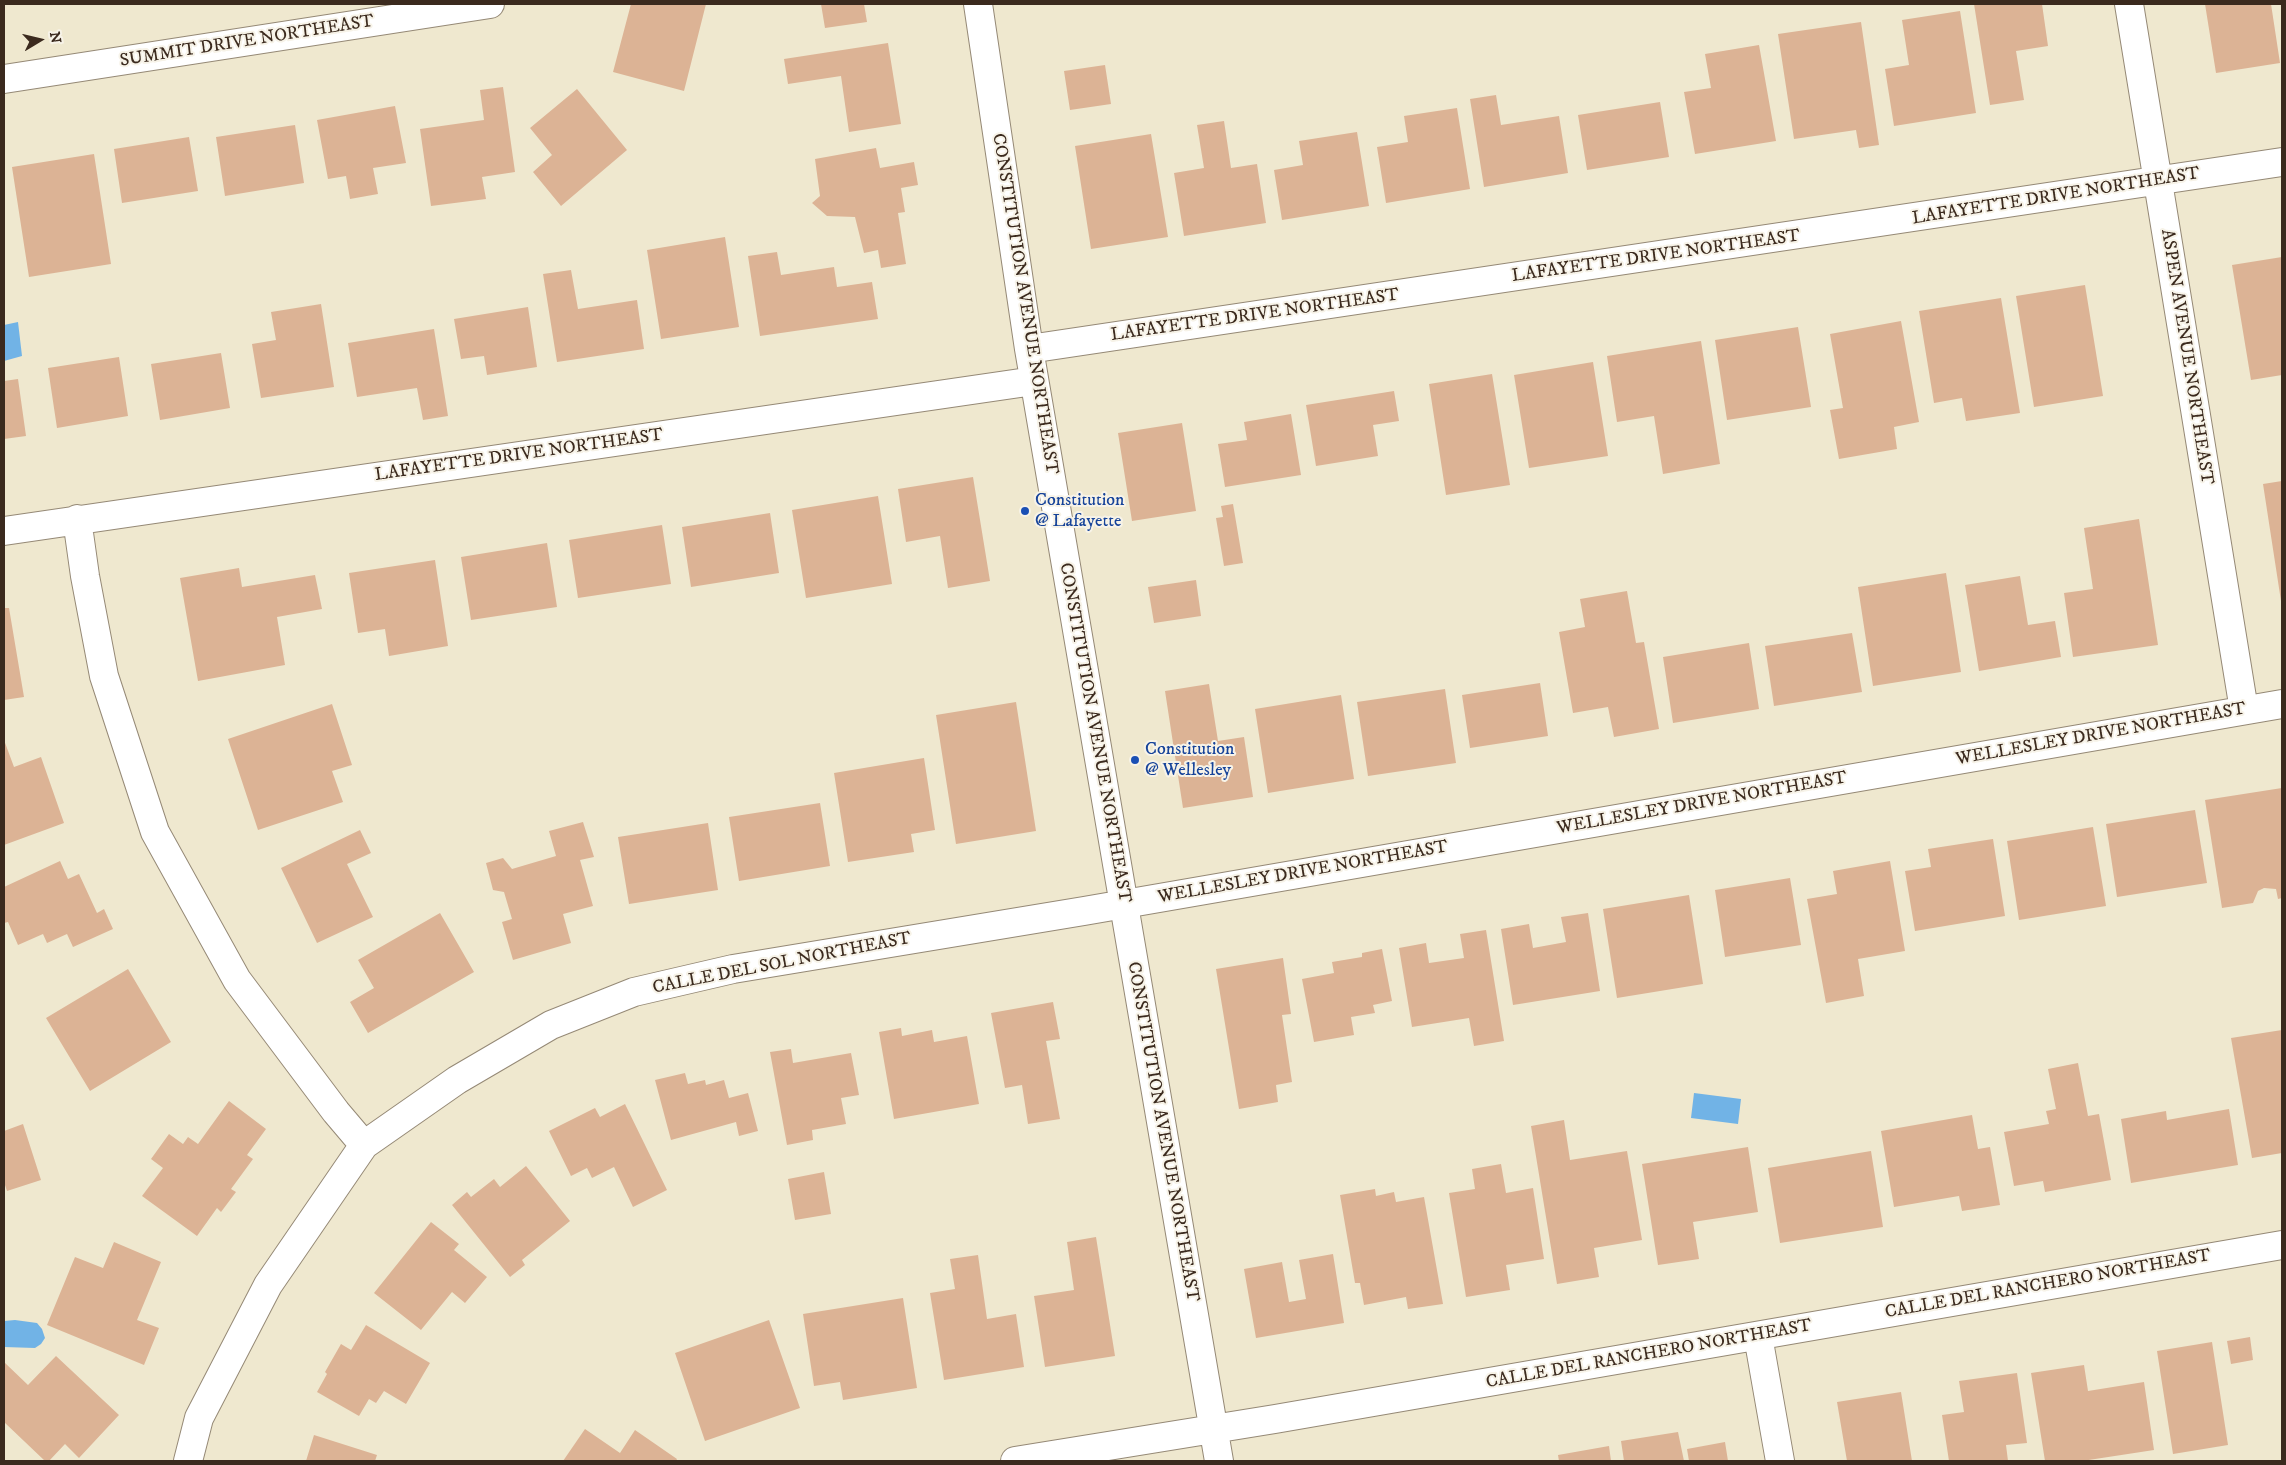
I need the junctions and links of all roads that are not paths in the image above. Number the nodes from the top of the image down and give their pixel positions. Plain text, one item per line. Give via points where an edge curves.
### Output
1 (490, 4) edge
2 (978, 4) edge
3 (2129, 4) edge
4 (4, 79) edge
5 (2282, 162) edge
6 (2158, 182) junction
7 (1029, 349) junction
8 (1034, 382) junction
9 (77, 519) junction
10 (4, 531) edge
11 (2282, 704) edge
12 (2244, 710) junction
13 (1122, 904) junction
14 (364, 1145) junction
15 (2282, 1245) edge
16 (1758, 1336) junction
17 (1214, 1429) junction
18 (188, 1461) edge
19 (1015, 1461) edge
20 (1219, 1461) edge
21 (1780, 1461) edge

1 - 4 street, SUMMIT DRIVE NORTHEAST
2 - 7 street, CONSTITUTION AVENUE NORTHEAST
3 - 6 street, ASPEN AVENUE NORTHEAST
5 - 6 street, LAFAYETTE DRIVE NORTHEAST
6 - 7 street, LAFAYETTE DRIVE NORTHEAST
6 - 12 street, ASPEN AVENUE NORTHEAST
7 - 8 street, CONSTITUTION AVENUE NORTHEAST
8 - 9 street, LAFAYETTE DRIVE NORTHEAST
8 - 13 street, CONSTITUTION AVENUE NORTHEAST
9 - 10 street, LAFAYETTE DRIVE NORTHEAST
9 - 14 street via 104,676 155,832 237,980
11 - 12 street, WELLESLEY DRIVE NORTHEAST
12 - 13 street, WELLESLEY DRIVE NORTHEAST
13 - 14 street, CALLE DEL SOL NORTHEAST via 733,969 634,992 551,1025 457,1080
13 - 17 street, CONSTITUTION AVENUE NORTHEAST
14 - 18 street, CALLE DEL SOL NORTHEAST via 268,1285 199,1418
15 - 16 street, CALLE DEL RANCHERO NORTHEAST
16 - 17 street, CALLE DEL RANCHERO NORTHEAST
16 - 21 street
17 - 19 street, CALLE DEL RANCHERO NORTHEAST
17 - 20 street, CONSTITUTION AVENUE NORTHEAST

